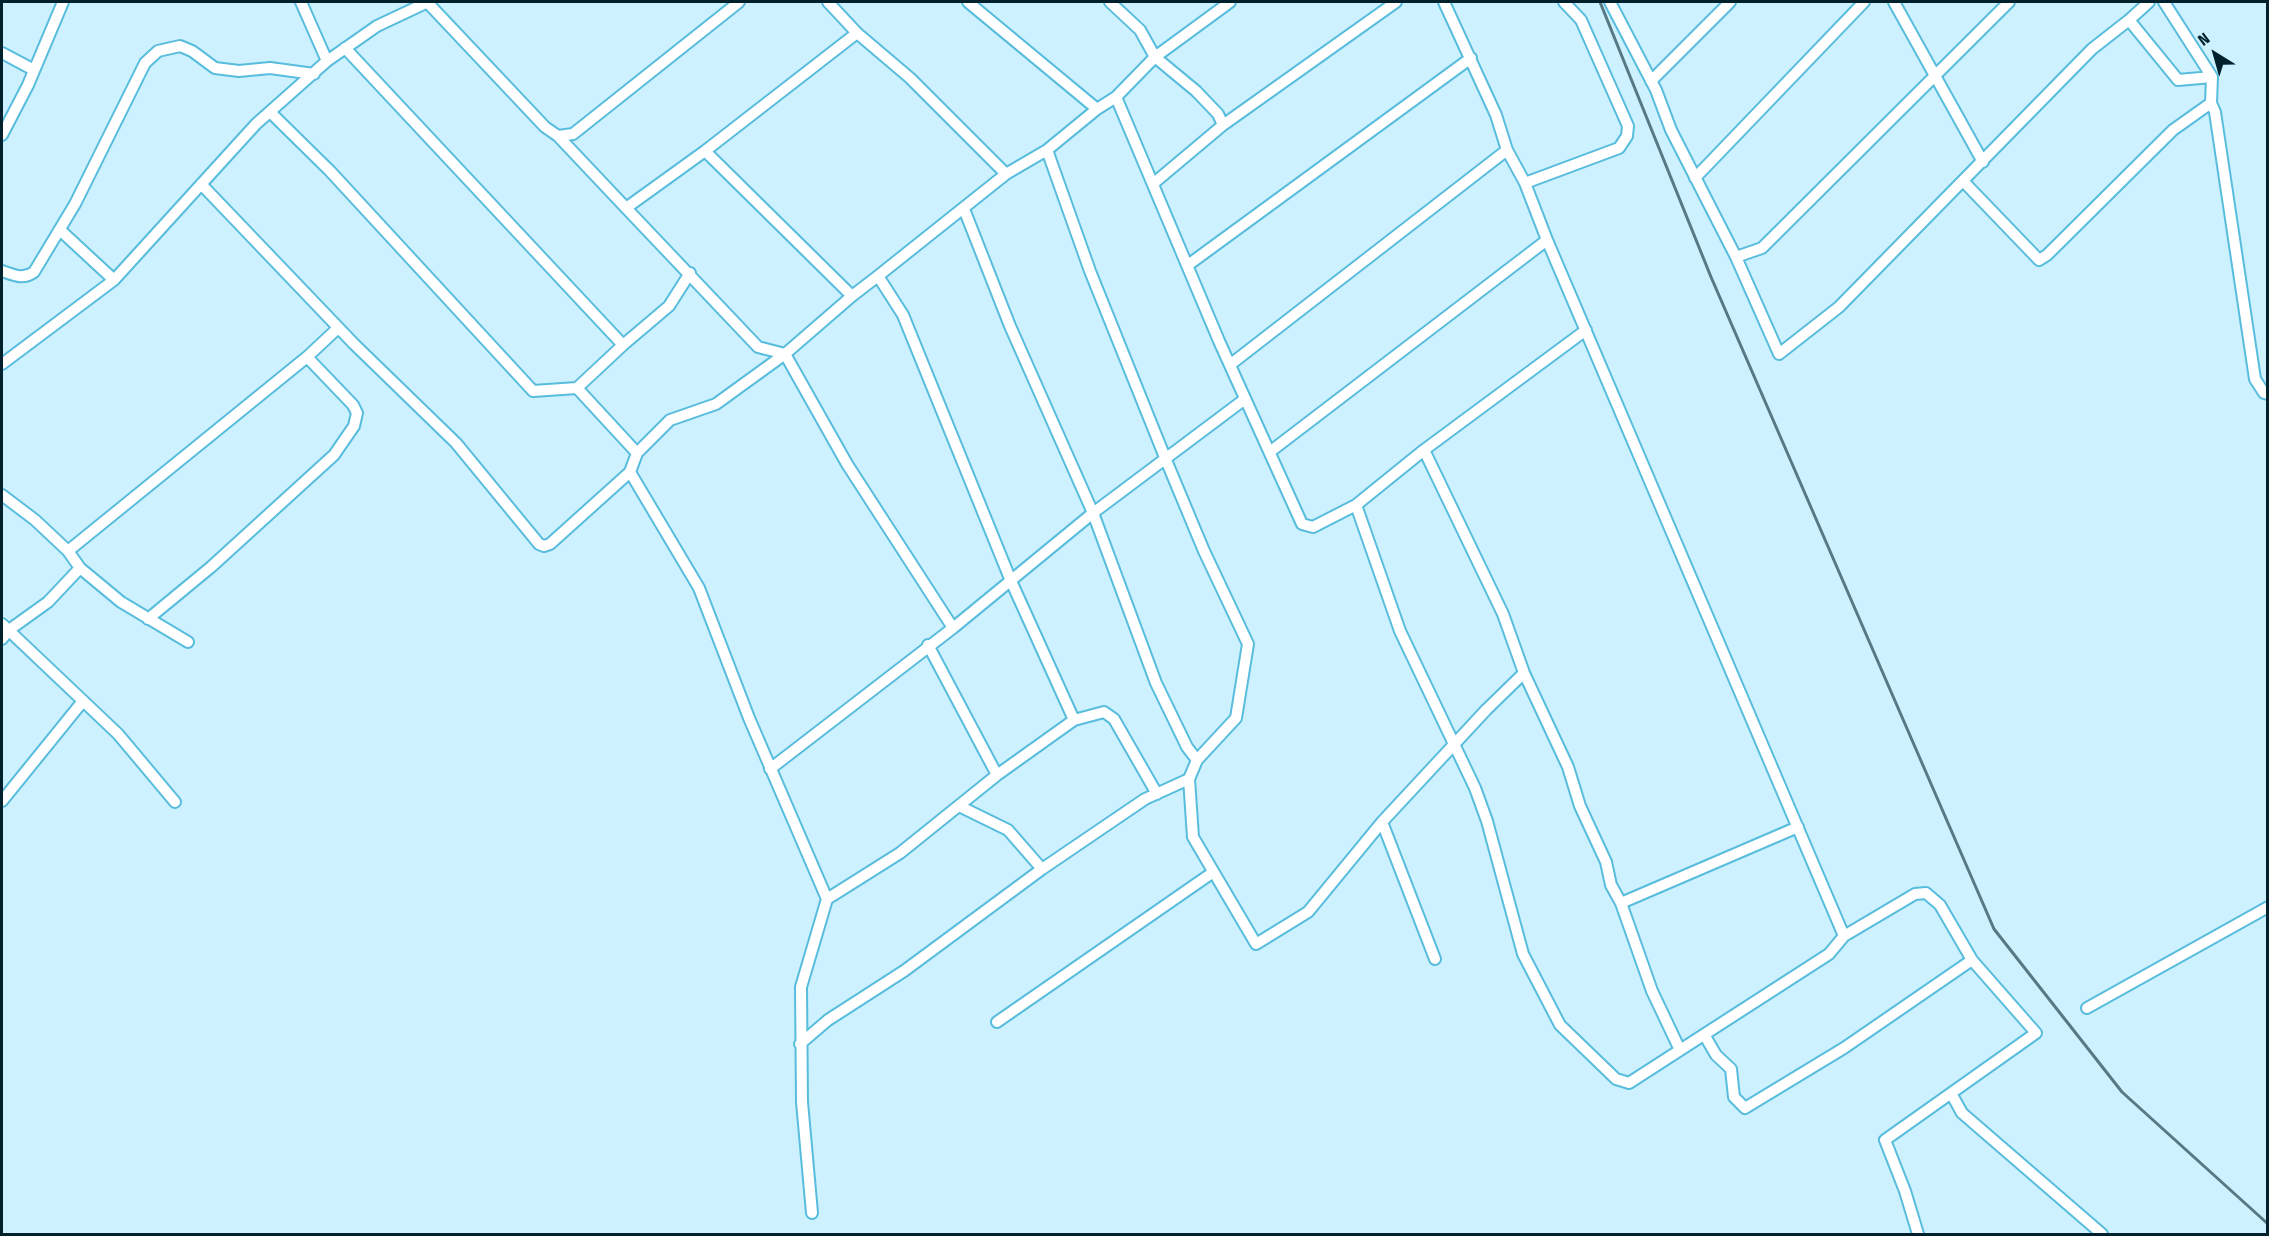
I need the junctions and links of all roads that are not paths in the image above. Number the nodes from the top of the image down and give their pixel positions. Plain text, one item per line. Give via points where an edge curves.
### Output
1 (63, 2) edge
2 (301, 2) edge
3 (428, 2) edge
4 (739, 2) edge
5 (828, 2) edge
6 (968, 2) edge
7 (1110, 2) edge
8 (1230, 2) edge
9 (1396, 2) edge
10 (1444, 2) edge
11 (1564, 2) edge
12 (1610, 2) edge
13 (1731, 2) edge
14 (1864, 2) edge
15 (1894, 2) edge
16 (2009, 2) edge
17 (2149, 2) edge
18 (2164, 2) edge
19 (2129, 20) junction
20 (857, 33) junction
21 (345, 48) junction
22 (2, 53) edge
23 (1155, 57) junction
24 (1471, 58) junction
25 (327, 61) junction
26 (34, 70) junction
27 (314, 74) junction
28 (1934, 77) junction
29 (2212, 77) junction
30 (1651, 81) junction
31 (1116, 97) junction
32 (2211, 103) junction
33 (1097, 109) junction
34 (270, 112) junction
35 (1223, 125) junction
36 (2, 135) edge
37 (558, 136) junction
38 (1047, 150) junction
39 (1507, 150) junction
40 (705, 151) junction
41 (1983, 162) junction
42 (1006, 174) junction
43 (1695, 178) junction
44 (1963, 181) junction
45 (1154, 183) junction
46 (1526, 183) junction
47 (201, 184) junction
48 (626, 208) junction
49 (964, 209) junction
50 (60, 230) junction
51 (1547, 240) junction
52 (1737, 257) junction
53 (1188, 265) junction
54 (2, 271) edge
55 (690, 273) junction
56 (878, 276) junction
57 (114, 280) junction
58 (852, 296) junction
59 (338, 327) junction
60 (1586, 330) junction
61 (623, 345) junction
62 (785, 354) junction
63 (307, 357) junction
64 (2, 364) edge
65 (1231, 364) junction
66 (577, 388) junction
67 (2268, 394) edge
68 (1245, 399) junction
69 (1424, 450) junction
70 (1271, 451) junction
71 (637, 453) junction
72 (1166, 460) junction
73 (630, 472) junction
74 (2, 495) edge
75 (1356, 505) junction
76 (1093, 513) junction
77 (68, 551) junction
78 (80, 568) junction
79 (1011, 581) junction
80 (148, 619) junction
81 (953, 628) junction
82 (4, 631) edge
83 (188, 642) dead end
84 (928, 645) junction
85 (1524, 673) junction
86 (83, 701) junction
87 (1074, 720) junction
88 (1454, 746) junction
89 (1197, 760) junction
90 (770, 769) junction
91 (997, 775) junction
92 (1189, 779) junction
93 (1157, 794) junction
94 (2, 801) edge
95 (175, 802) dead end
96 (959, 806) junction
97 (1382, 822) junction
98 (1798, 827) junction
99 (1042, 869) junction
100 (1212, 873) junction
101 (827, 899) junction
102 (1622, 903) junction
103 (2268, 907) edge
104 (1844, 936) junction
105 (1435, 959) dead end
106 (1972, 960) junction
107 (2087, 1008) dead end
108 (997, 1022) dead end
109 (1704, 1036) junction
110 (800, 1044) junction
111 (1680, 1050) junction
112 (1952, 1095) junction
113 (812, 1212) dead end
114 (1918, 1234) edge
115 (2102, 1234) edge

1 - 26 street
2 - 25 street
3 - 21 street via 377,26
3 - 37 street via 545,127
4 - 37 street via 573,134
5 - 20 street
6 - 33 street
7 - 23 street via 1140,30
8 - 23 street
9 - 35 street
10 - 24 street
11 - 46 street via 1581,20 1628,126 1627,136 1619,148
12 - 30 street
13 - 30 street
14 - 43 street
15 - 28 street
16 - 28 street
17 - 19 street
18 - 29 street
19 - 29 street via 2178,80
19 - 41 street via 2092,49
20 - 40 street
20 - 42 street via 910,78
21 - 25 street
21 - 61 street
22 - 26 street
23 - 31 street
23 - 35 street via 1196,91
24 - 39 street
24 - 53 street
25 - 27 street
26 - 36 street
27 - 34 street
27 - 50 street via 270,68 215,68 180,46 158,51 145,63
28 - 41 street
28 - 52 street via 1762,248
29 - 32 street
30 - 43 street
31 - 33 street
31 - 45 street
32 - 44 street via 2173,130 2039,260
32 - 67 street via 2255,379
33 - 38 street
34 - 47 street
34 - 66 street via 330,171 533,391
35 - 45 street
37 - 48 street
38 - 42 street
38 - 72 street via 1090,271
39 - 46 street
39 - 65 street
40 - 48 street
40 - 58 street
41 - 44 street
42 - 49 street
43 - 52 street
44 - 52 street via 1839,307 1779,354
45 - 53 street
46 - 51 street
47 - 57 street
47 - 59 street
48 - 55 street
49 - 56 street
49 - 76 street via 1010,326
50 - 54 street via 27,277
50 - 57 street
51 - 60 street
51 - 70 street
53 - 65 street
55 - 61 street via 669,306
55 - 62 street via 758,347
56 - 58 street
56 - 79 street via 903,315
57 - 64 street
58 - 62 street
59 - 63 street
59 - 73 street via 456,443 539,544 550,544
60 - 69 street
60 - 98 street
61 - 66 street
62 - 71 street via 716,404 670,420
62 - 81 street via 847,464
63 - 77 street
63 - 80 street via 353,405 357,413 354,426 334,455
65 - 68 street
66 - 71 street
68 - 70 street
68 - 72 street
69 - 75 street
69 - 85 street via 1503,614
70 - 75 street via 1307,528
71 - 73 street
72 - 76 street
72 - 89 street via 1248,644 1236,718
73 - 90 street via 699,588
74 - 77 street
75 - 88 street via 1400,631
76 - 79 street
76 - 89 street via 1156,683
77 - 78 street
78 - 80 street
78 - 82 street via 48,602
79 - 81 street
79 - 87 street
80 - 83 street
81 - 84 street
82 - 86 street
84 - 90 street
84 - 91 street
85 - 88 street
85 - 102 street via 1568,767 1580,806 1606,862 1611,885
86 - 94 street
86 - 95 street via 118,734
87 - 91 street
87 - 93 street via 1104,712 1114,719
88 - 97 street
88 - 111 street via 1487,821 1523,954 1560,1025 1616,1079 1629,1083
89 - 92 street
90 - 101 street
91 - 96 street
92 - 93 street
92 - 100 street via 1193,837
93 - 99 street
96 - 99 street via 1008,830
96 - 101 street via 900,853
97 - 100 street via 1308,912 1256,944
97 - 105 street
98 - 102 street
98 - 104 street
99 - 110 street via 904,971 828,1020
100 - 108 street
101 - 110 street via 801,987
102 - 111 street via 1652,991
103 - 107 street
104 - 106 street via 1915,894 1926,893 1940,905
104 - 109 street via 1829,954
106 - 109 street via 1844,1048 1745,1108 1734,1097 1731,1069
106 - 112 street via 2036,1034
109 - 111 street
110 - 113 street
112 - 114 street via 1885,1140
112 - 115 street via 1962,1113

